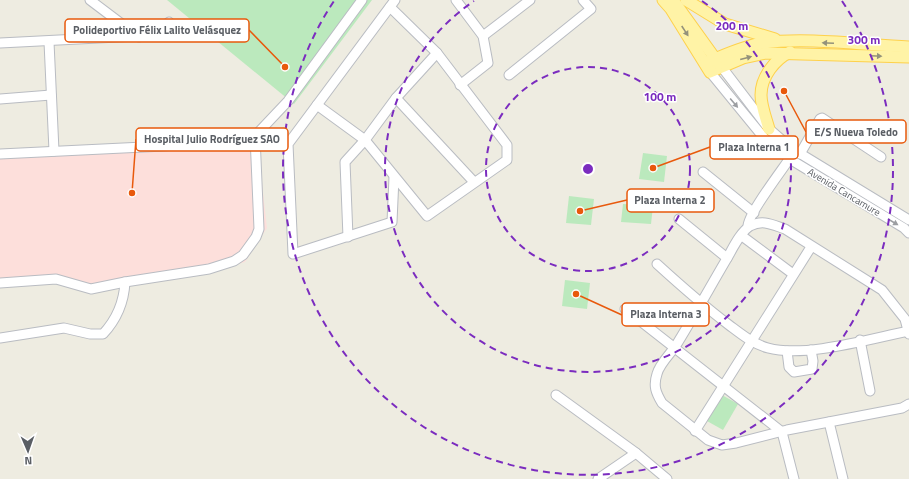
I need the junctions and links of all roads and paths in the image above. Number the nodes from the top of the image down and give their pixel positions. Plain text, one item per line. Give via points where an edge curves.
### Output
1 (90, 0) edge
2 (362, 0) edge
3 (456, 0) edge
4 (530, 0) edge
5 (583, 0) edge
6 (663, 0) edge
7 (673, 0) edge
8 (686, 0) edge
9 (392, 4) edge
10 (169, 22) dead end
11 (483, 36) junction
12 (139, 37) junction
13 (48, 42) junction
14 (785, 42) junction
15 (0, 43) edge
16 (909, 47) edge
17 (791, 52) junction
18 (437, 54) junction
19 (909, 57) edge
20 (713, 65) junction
21 (509, 75) dead end
22 (460, 85) junction
23 (51, 95) junction
24 (396, 98) junction
25 (0, 99) edge
26 (317, 105) junction
27 (770, 129) junction
28 (255, 136) junction
29 (365, 140) junction
30 (54, 151) junction
31 (0, 154) edge
32 (800, 154) junction
33 (881, 157) dead end
34 (790, 158) junction
35 (703, 172) dead end
36 (394, 177) junction
37 (474, 182) junction
38 (754, 213) junction
39 (679, 219) dead end
40 (909, 220) edge
41 (748, 227) junction
42 (909, 233) edge
43 (742, 236) junction
44 (348, 237) junction
45 (811, 246) junction
46 (727, 258) junction
47 (657, 264) dead end
48 (794, 274) junction
49 (125, 282) junction
50 (0, 283) edge
51 (700, 304) junction
52 (625, 309) dead end
53 (908, 325) edge
54 (0, 338) edge
55 (860, 340) junction
56 (752, 342) junction
57 (674, 347) junction
58 (811, 350) junction
59 (787, 351) junction
60 (724, 386) junction
61 (870, 391) dead end
62 (556, 395) dead end
63 (909, 404) edge
64 (829, 422) junction
65 (696, 431) junction
66 (782, 432) junction
67 (636, 453) junction
68 (598, 479) edge
69 (667, 479) edge
70 (794, 479) edge
71 (843, 479) edge

1 - 12 street
2 - 28 street via 288,101
3 - 11 street
4 - 11 street
5 - 21 street via 591,9
6 -> 20 main road, Avenida Cancamure
7 - 20 main road, Avenida Cancamure via 698,32
8 - 14 main road via 725,24
9 - 18 street
9 - 26 street
10 - 12 street via 157,35
11 - 22 street via 488,63
12 - 13 street
13 - 15 street
13 - 23 street
16 -> 14 main road
14 - 20 main road via 762,43
17 -> 19 main road
20 -> 17 main road via 766,53
17 - 27 main road via 780,57 772,66 763,85 762,106
18 - 22 street
18 - 24 street
20 - 27 street, Avenida Cancamure
20 -> 34 street, Avenida Cancamure via 764,138
22 - 37 street via 507,145 508,160
23 - 25 street
23 - 30 street
24 - 29 street
24 - 37 street
26 - 29 street
26 - 44 street via 288,144 293,254
27 - 32 street, Avenida Cancamure
28 - 30 street via 242,140 164,146
28 - 49 street via 259,229 242,255 234,261 209,269
29 - 36 street
29 - 44 street via 345,162
30 - 31 street
32 - 33 street via 822,118
32 - 40 street, Avenida Cancamure
34 - 38 street
34 -> 42 street, Avenida Cancamure
35 - 38 street
36 - 37 street via 427,216
36 - 44 street via 392,222
38 - 41 street
39 - 46 street
41 - 43 street
41 - 45 street via 768,223
43 - 46 street
43 - 48 street
45 - 48 street
45 - 53 street via 882,290
46 - 51 street
47 - 51 street
48 - 56 street
49 - 50 street via 92,289 56,279
49 - 54 street via 119,312 103,334 64,328
51 - 56 street
51 - 57 street
52 - 57 street
53 - 55 street
55 - 58 street
55 - 61 street
56 - 59 street
56 - 60 street
57 - 60 street
57 - 65 street via 657,372 655,388 662,403
58 - 59 street
58 - 59 street via 812,369 798,372 794,372 790,367
60 - 65 street
60 - 66 street
62 - 67 street
63 - 64 street via 902,408
64 - 66 street
64 - 71 street
65 - 66 street via 708,440 722,445
66 - 70 street
67 - 68 street
67 - 69 street

